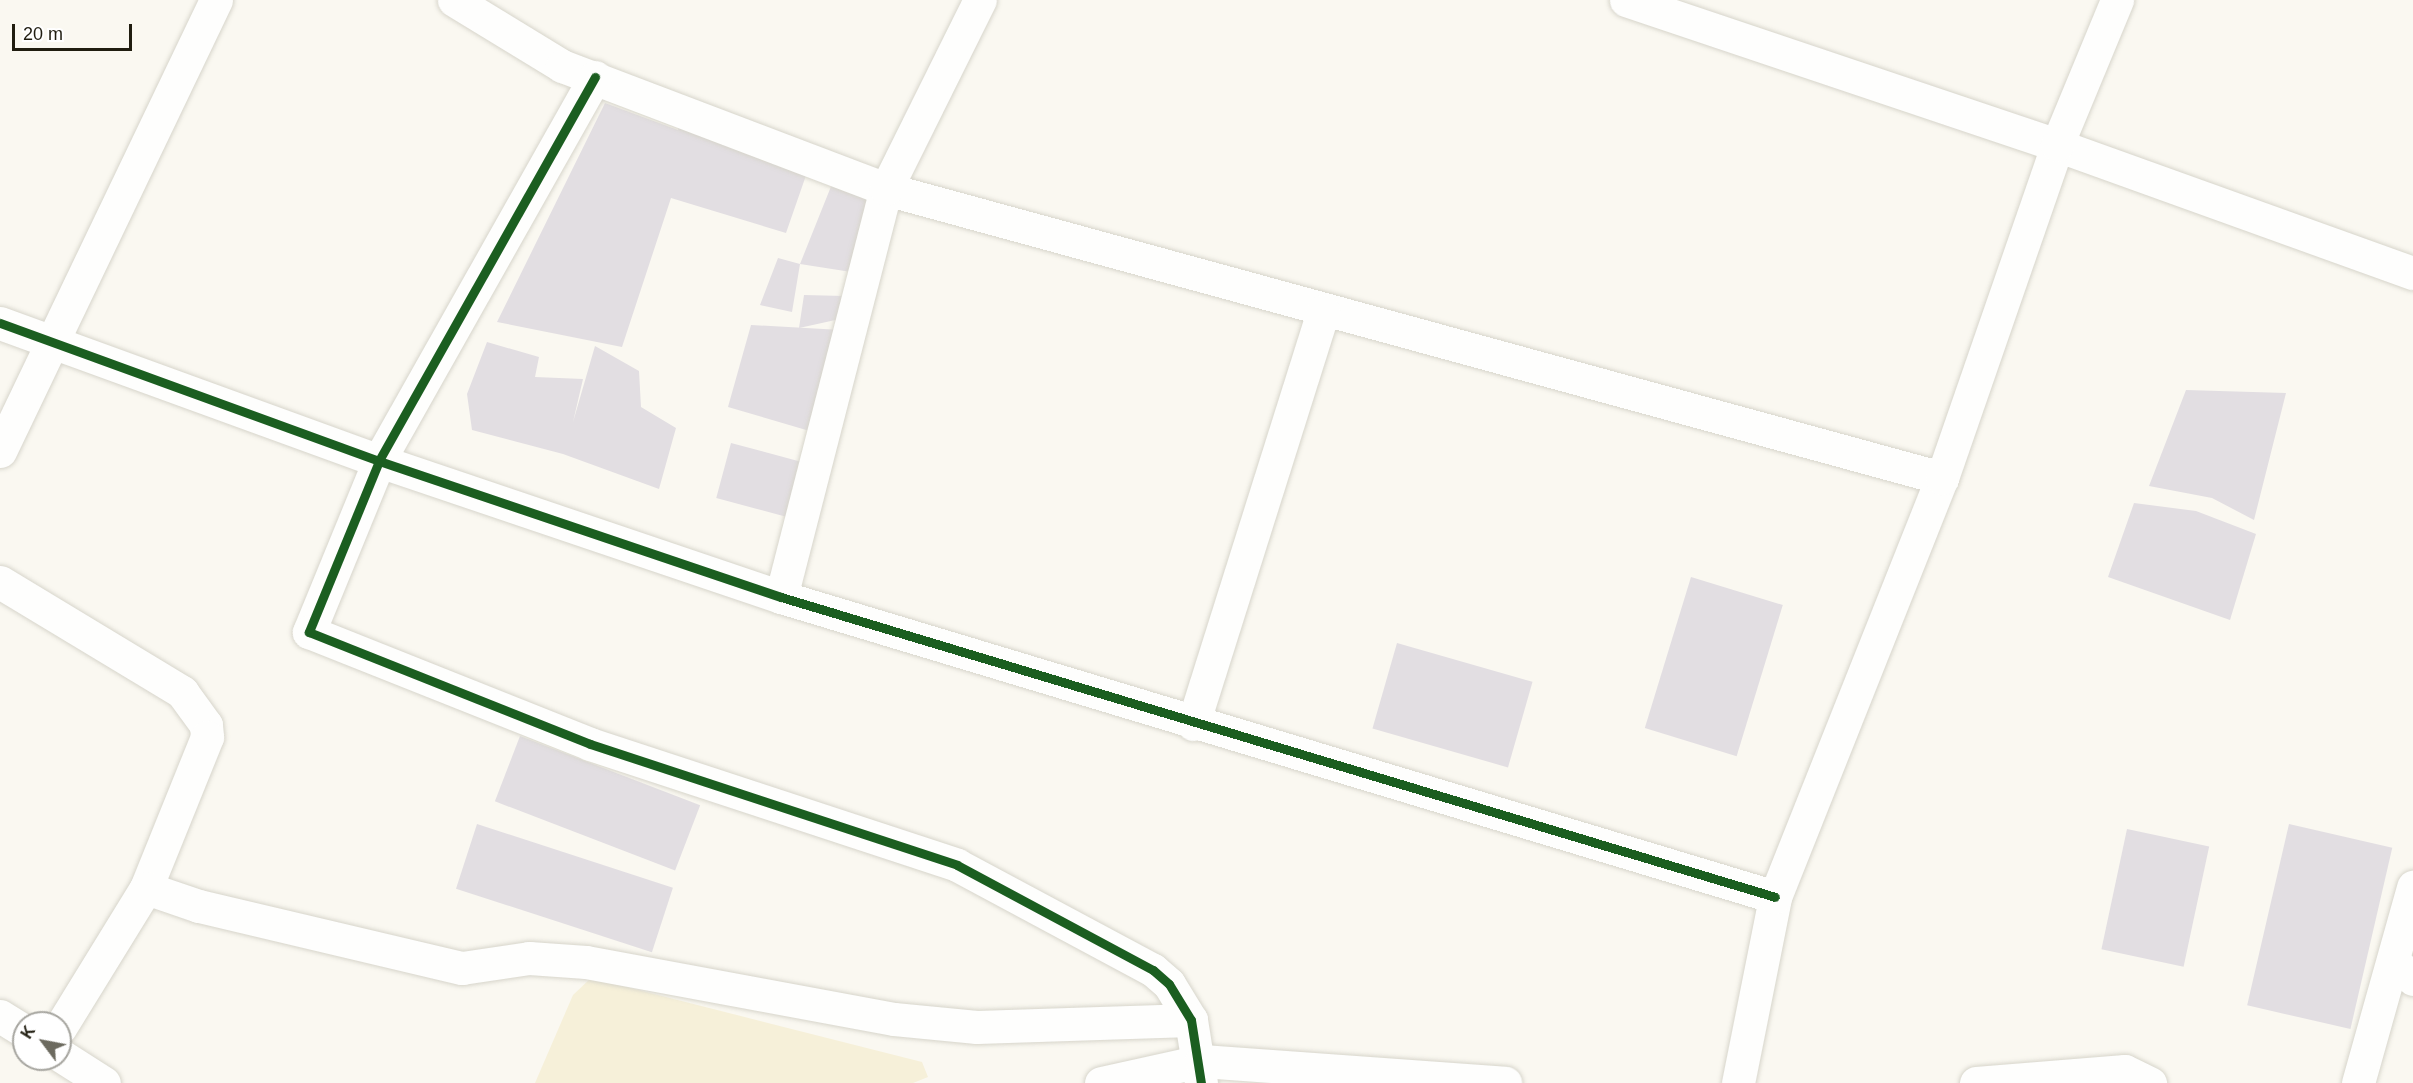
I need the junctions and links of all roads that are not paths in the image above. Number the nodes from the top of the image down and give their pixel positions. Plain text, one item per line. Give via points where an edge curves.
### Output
1 (216, 0) edge
2 (454, 0) edge
3 (980, 0) edge
4 (2117, 0) edge
5 (1630, 1) edge
6 (595, 77) junction
7 (2057, 145) junction
8 (886, 189) junction
9 (2413, 273) edge
10 (1323, 311) junction
11 (0, 323) edge
12 (54, 341) junction
13 (0, 452) edge
14 (379, 461) junction
15 (1942, 478) junction
16 (0, 582) edge
17 (781, 597) junction
18 (1193, 724) junction
19 (2413, 887) edge
20 (146, 888) junction
21 (1775, 897) junction
22 (2403, 970) edge
23 (71, 1011) edge
24 (1191, 1020) junction
25 (72, 1062) edge
26 (1201, 1072) edge
27 (104, 1083) edge
28 (1101, 1083) edge
29 (1505, 1083) edge
30 (1738, 1083) edge
31 (1976, 1083) edge
32 (2150, 1083) edge
33 (2358, 1083) edge

1 - 12 street
2 - 6 street via 562,66
3 - 8 street
4 - 7 street
5 - 7 street
6 - 8 street
6 - 14 street
7 - 9 street
7 - 15 street
8 - 10 street
8 - 17 street
10 - 15 street
10 - 18 street
11 - 12 street
12 - 13 street
12 - 14 street
14 - 17 street
14 - 24 street via 309,632 590,744 957,865 1153,970
15 - 21 street
16 - 20 street via 182,692 201,712 207,737
17 - 18 street
18 - 21 street
19 - 22 street
20 - 23 street
20 - 24 street via 208,909 462,968 529,958 586,962 894,1019 977,1027
21 - 30 street
22 - 33 street
24 - 26 street
25 - 27 street
26 - 28 street
26 - 29 street
31 - 32 street via 2125,1071

